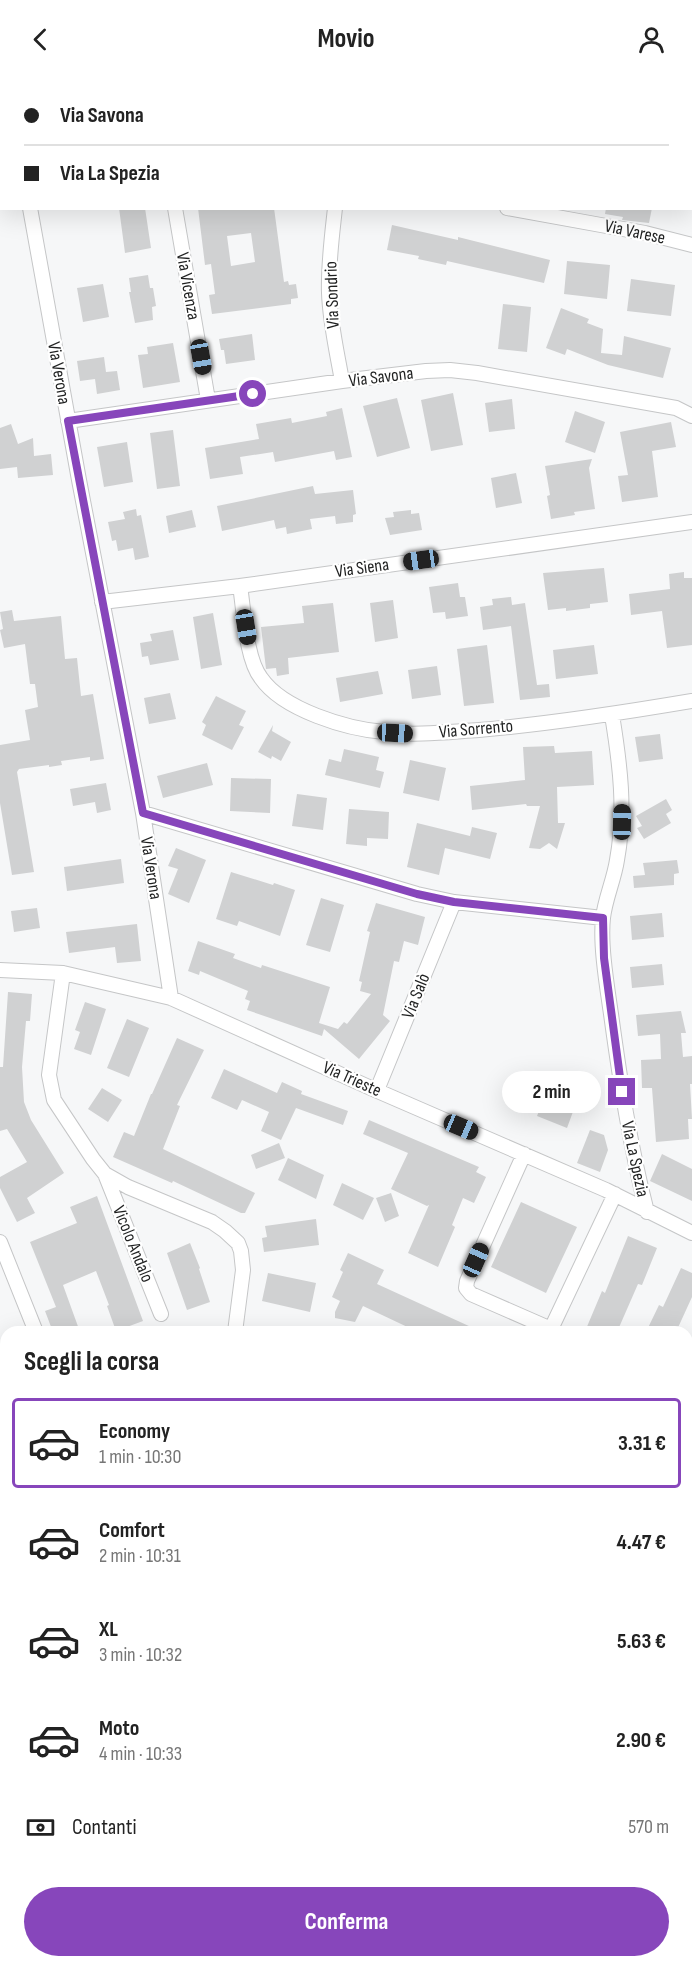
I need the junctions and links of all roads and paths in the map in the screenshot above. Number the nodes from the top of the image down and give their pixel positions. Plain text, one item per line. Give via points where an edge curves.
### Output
1 (30, 210) edge
2 (175, 210) edge
3 (335, 210) edge
4 (526, 210) edge
5 (692, 245) edge
6 (342, 381) junction
7 (208, 400) junction
8 (692, 416) edge
9 (68, 421) junction
10 (692, 522) edge
11 (240, 586) junction
12 (102, 602) junction
13 (692, 701) edge
14 (612, 715) junction
15 (143, 813) junction
16 (454, 902) junction
17 (603, 918) junction
18 (0, 970) edge
19 (63, 973) junction
20 (171, 998) junction
21 (377, 1090) junction
22 (524, 1154) junction
23 (105, 1174) junction
24 (615, 1194) junction
25 (647, 1212) junction
26 (692, 1233) edge
27 (0, 1242) edge
28 (161, 1314) dead end
29 (34, 1326) edge
30 (236, 1326) edge
31 (543, 1326) edge
32 (556, 1326) edge

1 - 9 street, Via Verona
2 - 7 street, Via Vicenza
3 - 6 street, Via Sondrio via 329,295
4 - 5 street, Via Varese
6 - 7 street, Via Savona
6 - 8 street, Via Savona via 432,371 471,372 676,408
7 - 9 street, Via Savona
9 - 12 street, Via Verona
10 - 11 street, Via Siena
11 - 12 street, Via Siena
11 - 14 street, Via Sorrento via 251,655 258,674 282,698 326,718 368,730 407,734
12 - 15 street, Via Verona
13 - 14 street, Via Sorrento
14 - 17 street, Via La Spezia via 620,771 621,830
15 - 16 street
15 - 20 street, Via Verona
16 - 17 street
16 - 21 street, Via Salò
17 - 25 street, Via La Spezia via 604,958 623,1104
18 - 19 street, Via Trieste
19 - 20 street, Via Trieste
19 - 23 street via 50,1070 51,1090 60,1111
20 - 21 street, Via Trieste
21 - 22 street, Via Trieste
22 - 24 street, Via Trieste
22 - 31 street via 466,1288 471,1294
23 - 28 street, Vicolo Andalo
23 - 30 street via 212,1222 238,1243 243,1270
24 - 25 street, Via Trieste
24 - 32 street
25 - 26 street, Via Trieste
27 - 29 street

